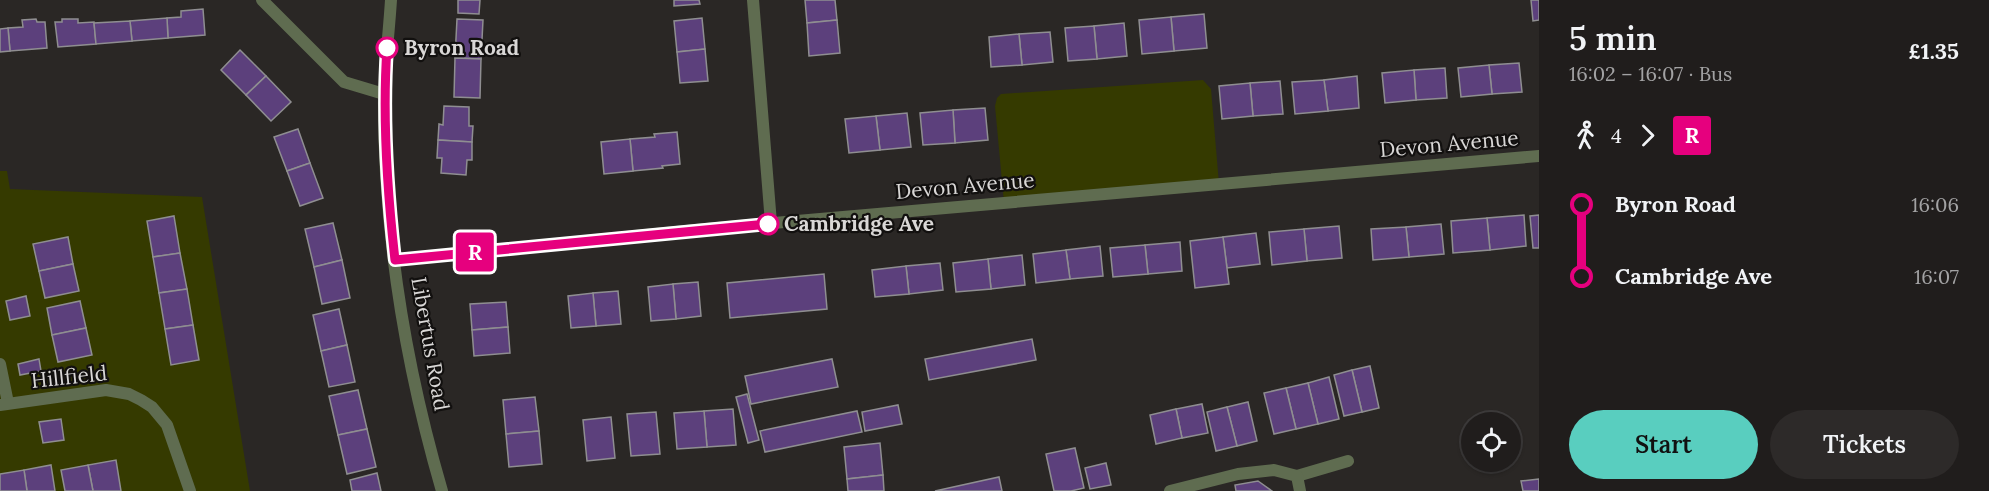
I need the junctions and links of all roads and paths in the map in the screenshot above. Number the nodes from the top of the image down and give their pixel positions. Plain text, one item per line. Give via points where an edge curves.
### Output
1 (262, 0) edge
2 (391, 0) edge
3 (753, 0) edge
4 (384, 94) junction
5 (1539, 156) edge
6 (771, 223) junction
7 (395, 260) junction
8 (0, 364) edge
9 (4, 404) edge
10 (1348, 461) dead end
11 (1297, 476) junction
12 (190, 491) edge
13 (442, 491) edge
14 (1170, 491) edge
15 (1300, 491) edge

1 - 4 street via 344,82
2 - 4 street, Libertus Road
3 - 6 street
4 - 7 street, Libertus Road
5 - 6 street, Devon Avenue
6 - 7 street, Devon Avenue
7 - 13 street, Libertus Road via 415,385
8 - 9 street
9 - 12 street, Hillfield via 106,390 129,394 152,407 167,424
10 - 11 street
11 - 14 street via 1274,470 1238,474
11 - 15 street

